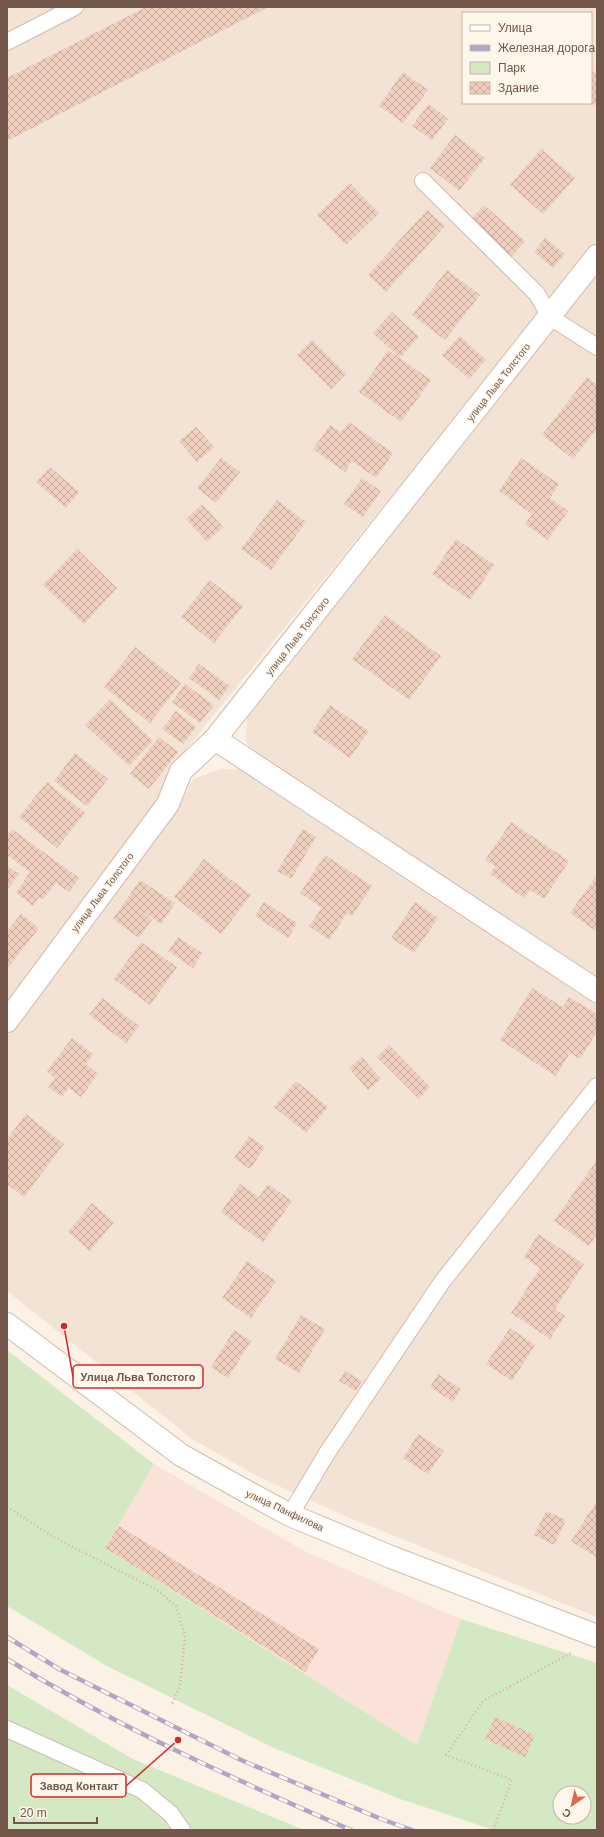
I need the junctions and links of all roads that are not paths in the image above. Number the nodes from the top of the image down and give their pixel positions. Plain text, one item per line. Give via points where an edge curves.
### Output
1 (75, 7) edge
2 (7, 42) edge
3 (423, 181) dead end
4 (597, 256) edge
5 (550, 317) junction
6 (597, 348) edge
7 (215, 739) junction
8 (597, 991) edge
9 (7, 1021) edge
10 (597, 1086) edge
11 (7, 1324) edge
12 (290, 1515) junction
13 (597, 1636) edge
14 (7, 1729) edge
15 (182, 1830) edge

1 - 2 lane
3 - 5 lane via 537,294
4 - 5 street, улица Льва Толстого
5 - 6 lane
5 - 7 street, улица Льва Толстого
7 - 8 street
7 - 9 street, улица Льва Толстого via 181,771 168,804
10 - 12 lane via 442,1282 327,1453
11 - 12 street, улица Панфилова via 181,1455
12 - 13 street, улица Панфилова via 391,1557
14 - 15 lane via 142,1790 171,1814

